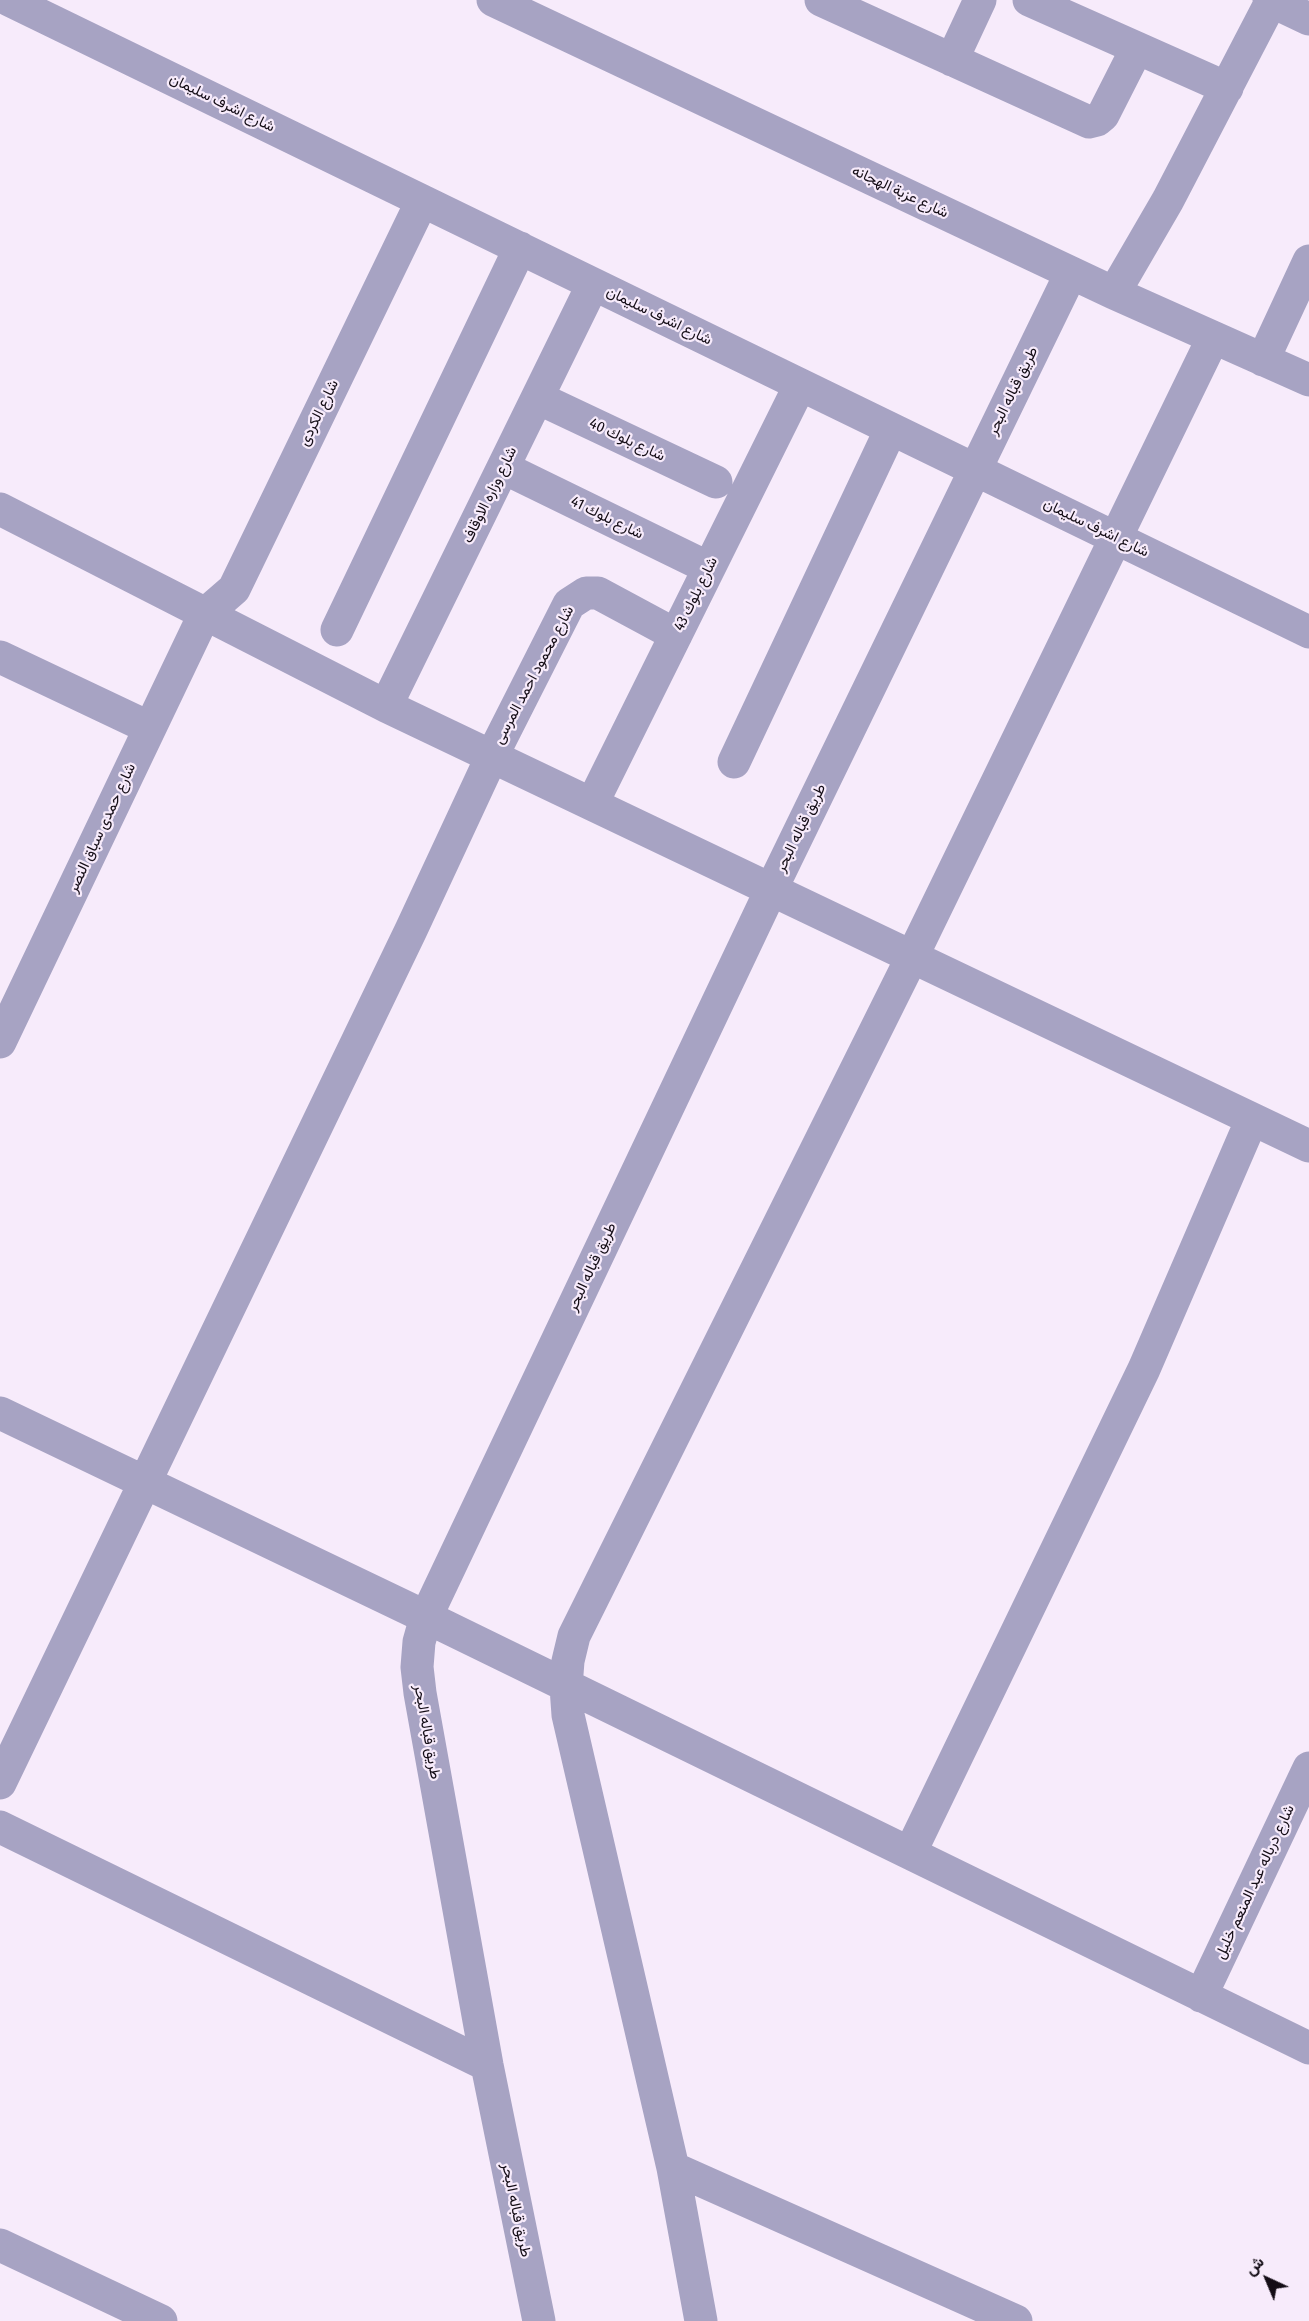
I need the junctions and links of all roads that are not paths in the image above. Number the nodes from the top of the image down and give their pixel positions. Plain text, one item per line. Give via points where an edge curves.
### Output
1 (9, 0) edge
2 (493, 0) edge
3 (821, 0) edge
4 (980, 0) edge
5 (1029, 0) edge
6 (1271, 0) edge
7 (1309, 19) edge
8 (1137, 48) junction
9 (952, 60) junction
10 (1227, 88) junction
11 (422, 201) junction
12 (520, 248) junction
13 (1309, 261) edge
14 (1071, 273) junction
15 (593, 284) junction
16 (1114, 293) junction
17 (1213, 338) junction
18 (1263, 360) junction
19 (1309, 380) edge
20 (800, 385) junction
21 (538, 398) junction
22 (891, 429) junction
23 (504, 468) junction
24 (975, 470) junction
25 (716, 482) dead end
26 (0, 509) edge
27 (1115, 537) junction
28 (709, 568) junction
29 (204, 615) junction
30 (337, 630) dead end
31 (1309, 632) edge
32 (676, 635) junction
33 (0, 657) edge
34 (386, 706) junction
35 (150, 728) junction
36 (492, 756) junction
37 (734, 762) dead end
38 (592, 804) junction
39 (771, 890) junction
40 (912, 957) junction
41 (0, 1042) edge
42 (1251, 1119) junction
43 (1309, 1146) edge
44 (0, 1413) edge
45 (145, 1482) junction
46 (426, 1617) junction
47 (566, 1687) junction
48 (1309, 1768) edge
49 (0, 1783) edge
50 (0, 1827) edge
51 (909, 1853) junction
52 (1201, 1996) junction
53 (1309, 2048) edge
54 (487, 2065) junction
55 (673, 2168) junction
56 (0, 2245) edge
57 (161, 2321) edge
58 (539, 2321) edge
59 (701, 2321) edge
60 (1016, 2321) edge

1 - 11 street, شارع اشرف سليمان
2 - 14 street, شارع عزبة الهجانه
3 - 9 street
4 - 9 street
5 - 8 street
6 - 7 street
6 - 10 street
8 - 9 street via 1103,115 1089,122
8 - 10 street
10 - 16 street
11 - 12 street, شارع اشرف سليمان
11 - 29 street, شارع الكردى via 234,589
12 - 15 street, شارع اشرف سليمان
12 - 30 street
13 - 18 street
14 - 16 street, شارع عزبة الهجانه
14 - 24 street, طريق قباله البحر
15 - 20 street, شارع اشرف سليمان
15 - 21 street, شارع وزاره الاوقاف
16 - 17 street, شارع عزبة الهجانه
17 - 18 street, شارع عزبة الهجانه
17 - 27 street
18 - 19 street, شارع عزبة الهجانه
20 - 22 street, شارع اشرف سليمان
20 - 28 street, شارع بلوك 43
21 - 23 street, شارع وزاره الاوقاف
21 - 25 street, شارع بلوك 40
22 - 24 street, شارع اشرف سليمان
22 - 37 street
23 - 28 street, شارع بلوك 41
23 - 34 street, شارع وزاره الاوقاف
24 - 27 street, شارع اشرف سليمان
24 - 39 street, طريق قباله البحر
26 - 29 street
27 - 31 street, شارع اشرف سليمان
27 - 40 street
28 - 32 street, شارع بلوك 43
29 - 34 street
29 - 35 street, شارع حمدى سباق النصر
32 - 36 street, شارع محمود احمد المرسى via 598,593 577,597 569,603
32 - 38 street, شارع بلوك 43
33 - 35 street
34 - 36 street
35 - 41 street, شارع حمدى سباق النصر
36 - 38 street
36 - 45 street
38 - 39 street
39 - 40 street
39 - 46 street, طريق قباله البحر
40 - 42 street
40 - 47 street via 574,1636
42 - 43 street
42 - 51 street via 1144,1369
44 - 45 street
45 - 46 street
45 - 49 street
46 - 47 street
46 - 54 street, طريق قباله البحر via 419,1642 420,1693
47 - 51 street
47 - 55 street via 574,1743
48 - 52 street, شارع درباله عبد المنعم خليل
50 - 54 street
51 - 52 street
52 - 53 street
54 - 58 street, طريق قباله البحر
55 - 59 street
55 - 60 street
56 - 57 street

